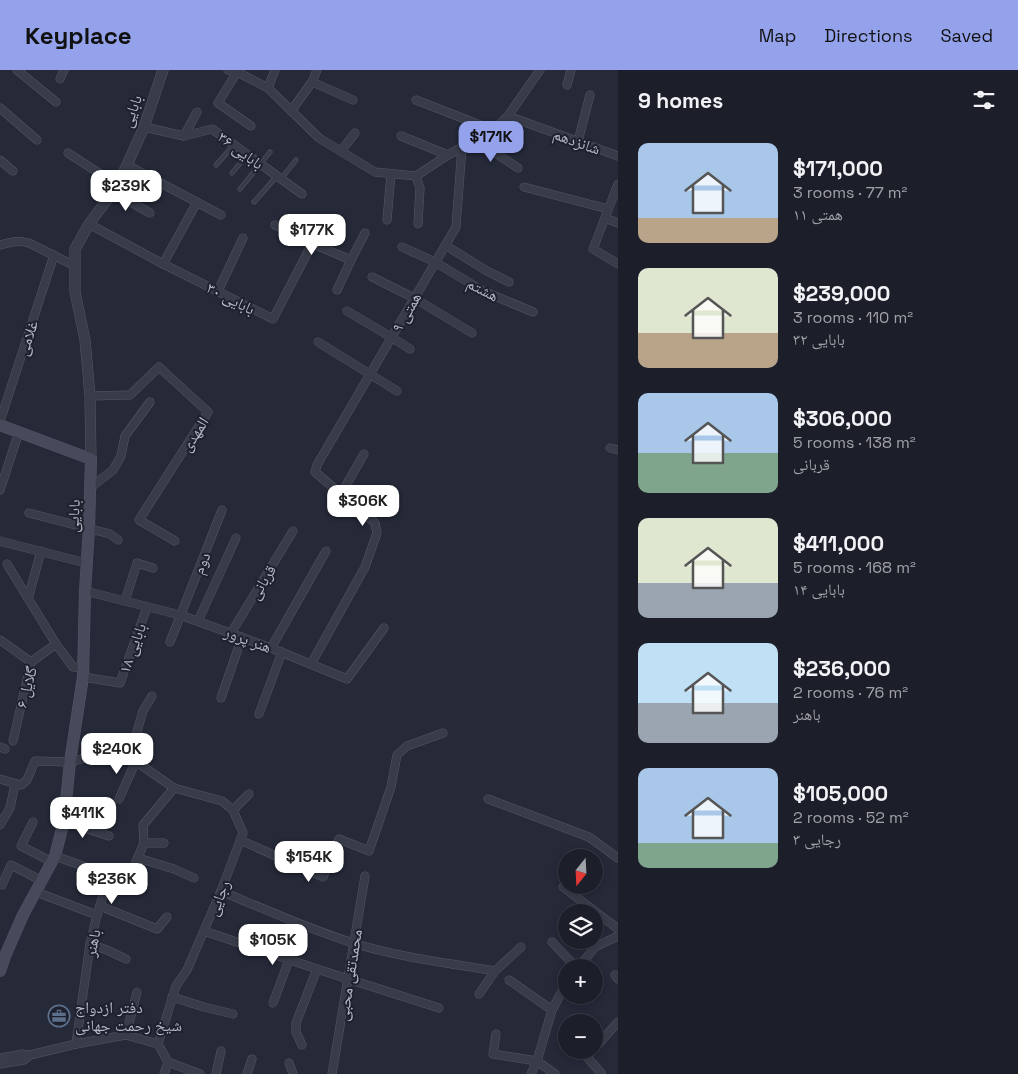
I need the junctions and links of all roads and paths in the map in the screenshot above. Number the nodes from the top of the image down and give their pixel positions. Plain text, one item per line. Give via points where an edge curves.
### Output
1 (17, 70) edge
2 (64, 70) edge
3 (163, 70) edge
4 (228, 70) edge
5 (275, 70) edge
6 (317, 70) edge
7 (540, 70) edge
8 (571, 70) edge
9 (237, 72) junction
10 (60, 79) dead end
11 (312, 82) junction
12 (567, 85) dead end
13 (268, 88) junction
14 (590, 95) dead end
15 (353, 100) dead end
16 (416, 100) dead end
17 (56, 102) dead end
18 (0, 108) edge
19 (291, 111) junction
20 (197, 112) dead end
21 (508, 116) junction
22 (251, 126) dead end
23 (144, 127) junction
24 (493, 130) junction
25 (355, 133) dead end
26 (184, 136) junction
27 (401, 136) dead end
28 (37, 140) dead end
29 (476, 140) junction
30 (578, 141) junction
31 (234, 145) junction
32 (462, 148) junction
33 (270, 152) dead end
34 (341, 152) junction
35 (68, 153) dead end
36 (247, 155) junction
37 (448, 155) junction
38 (618, 156) edge
39 (0, 160) edge
40 (296, 160) dead end
41 (261, 164) junction
42 (127, 165) junction
43 (216, 165) dead end
44 (518, 168) dead end
45 (13, 171) dead end
46 (232, 174) dead end
47 (391, 174) junction
48 (416, 176) junction
49 (279, 178) junction
50 (618, 184) edge
51 (524, 187) dead end
52 (240, 189) dead end
53 (113, 192) junction
54 (302, 194) dead end
55 (197, 202) junction
56 (254, 202) dead end
57 (608, 210) junction
58 (150, 213) dead end
59 (221, 214) dead end
60 (605, 218) junction
61 (325, 219) dead end
62 (388, 220) dead end
63 (618, 223) edge
64 (89, 224) junction
65 (418, 224) dead end
66 (276, 225) dead end
67 (365, 233) dead end
68 (243, 238) dead end
69 (313, 244) junction
70 (0, 245) edge
71 (445, 245) junction
72 (402, 247) dead end
73 (54, 255) junction
74 (351, 260) junction
75 (435, 262) junction
76 (163, 264) junction
77 (618, 264) edge
78 (75, 266) junction
79 (372, 276) dead end
80 (510, 282) dead end
81 (337, 290) dead end
82 (218, 291) junction
83 (414, 298) junction
84 (347, 312) dead end
85 (533, 312) dead end
86 (472, 333) dead end
87 (391, 337) junction
88 (318, 342) dead end
89 (410, 350) dead end
90 (370, 374) junction
91 (397, 391) dead end
92 (90, 396) junction
93 (150, 402) dead end
94 (0, 421) edge
95 (0, 425) edge
96 (19, 432) junction
97 (364, 454) dead end
98 (91, 459) junction
99 (90, 488) junction
100 (0, 490) edge
101 (340, 494) junction
102 (222, 510) dead end
103 (29, 513) dead end
104 (89, 528) junction
105 (293, 531) dead end
106 (236, 538) dead end
107 (118, 540) dead end
108 (0, 541) edge
109 (175, 541) dead end
110 (41, 551) junction
111 (326, 551) dead end
112 (86, 563) junction
113 (7, 564) dead end
114 (153, 568) dead end
115 (85, 591) junction
116 (28, 599) junction
117 (125, 601) junction
118 (148, 607) junction
119 (180, 615) junction
120 (198, 621) junction
121 (384, 628) dead end
122 (231, 633) junction
123 (242, 638) junction
124 (0, 640) edge
125 (170, 642) dead end
126 (56, 644) junction
127 (271, 648) junction
128 (282, 652) junction
129 (31, 662) junction
130 (311, 664) junction
131 (83, 673) junction
132 (152, 696) dead end
133 (221, 698) dead end
134 (259, 714) dead end
135 (443, 733) dead end
136 (13, 741) dead end
137 (118, 749) junction
138 (136, 761) junction
139 (70, 762) junction
140 (0, 779) edge
141 (15, 784) junction
142 (174, 788) junction
143 (249, 794) dead end
144 (119, 799) dead end
145 (488, 799) dead end
146 (233, 810) junction
147 (33, 822) dead end
148 (64, 822) junction
149 (0, 825) edge
150 (109, 836) dead end
151 (240, 840) junction
152 (144, 843) junction
153 (164, 843) dead end
154 (138, 858) junction
155 (618, 858) edge
156 (54, 859) junction
157 (94, 870) dead end
158 (365, 876) dead end
159 (194, 878) dead end
160 (42, 881) junction
161 (2, 885) dead end
162 (221, 891) junction
163 (36, 892) junction
164 (572, 894) edge
165 (100, 906) junction
166 (98, 915) junction
167 (167, 917) dead end
168 (618, 929) edge
169 (204, 931) junction
170 (618, 936) edge
171 (552, 942) dead end
172 (353, 943) junction
173 (90, 944) junction
174 (521, 947) dead end
175 (126, 959) dead end
176 (569, 959) edge
177 (585, 959) edge
178 (289, 960) junction
179 (317, 969) junction
180 (495, 971) junction
181 (0, 972) edge
182 (349, 979) junction
183 (509, 980) dead end
184 (137, 992) dead end
185 (479, 994) dead end
186 (172, 997) junction
187 (558, 999) edge
188 (272, 1003) dead end
189 (439, 1008) dead end
190 (552, 1010) junction
191 (233, 1014) dead end
192 (618, 1022) edge
193 (496, 1034) dead end
194 (126, 1035) junction
195 (603, 1038) edge
196 (76, 1044) junction
197 (158, 1044) junction
198 (302, 1045) dead end
199 (221, 1051) dead end
200 (30, 1055) junction
201 (0, 1058) edge
202 (252, 1059) dead end
203 (589, 1059) edge
204 (537, 1061) junction
205 (168, 1062) junction
206 (289, 1063) dead end
207 (0, 1064) edge
208 (164, 1074) edge
209 (200, 1074) edge
210 (216, 1074) edge
211 (247, 1074) edge
212 (294, 1074) edge
213 (332, 1074) edge
214 (531, 1074) edge
215 (555, 1074) edge
216 (600, 1074) edge

1 - 17 street
2 - 10 street
3 - 23 street, بابایی
4 - 9 street
5 - 13 street
6 - 11 street
7 - 21 street
8 - 12 street
9 - 13 street
9 - 22 street via 218,102
11 - 15 street
11 - 19 street
13 - 19 street
14 - 30 street
16 - 24 street
18 - 28 street
19 - 34 street via 319,138
20 - 26 street
21 - 24 street
21 - 30 street, شانزدهم
23 - 26 street, بابایی ۳۶
23 - 42 street, بابایی
24 - 29 street
25 - 34 street
26 - 31 street, بابایی ۳۶ via 212,129
27 - 37 street
29 - 32 street
29 - 44 street
30 - 38 street, شانزدهم
31 - 36 street, بابایی ۳۶
31 - 43 lane
32 - 37 street
32 - 71 street, همتی ۹ via 456,227
33 - 41 lane
34 - 47 street via 375,172
35 - 53 street via 99,174
36 - 41 street, بابایی ۳۶
36 - 46 lane
37 - 48 street
39 - 45 street
40 - 49 lane
41 - 49 street, بابایی ۳۶
41 - 52 lane
42 - 53 street, بابایی
42 - 55 street
47 - 48 street
47 - 62 street
48 - 65 street via 420,188
49 - 54 street, بابایی ۳۶
49 - 56 lane
50 - 57 street
51 - 57 street
53 - 58 street
53 - 64 street, بابایی
55 - 59 street
55 - 76 street
57 - 60 street
60 - 63 street
60 - 77 street via 593,248
61 - 69 street, بابایی ۳۰
64 - 76 street, بابایی ۳۰
64 - 78 street, بابایی via 75,249
66 - 69 street
67 - 74 street
68 - 82 street
69 - 74 street
69 - 82 street, بابایی ۳۰ via 273,319
70 - 73 street via 22,240
71 - 75 street, همتی ۹
71 - 80 street
72 - 75 street, هشتم
73 - 78 street
73 - 94 street, غلامی
74 - 81 street
75 - 83 street, همتی ۹
75 - 85 street, هشتم via 483,291
76 - 82 street, بابایی ۳۰
78 - 92 street, بابایی via 75,292 85,340
79 - 83 street
83 - 86 street
83 - 87 street, همتی ۹
84 - 87 street
87 - 89 street
87 - 90 street, همتی ۹
88 - 90 street
90 - 91 street
90 - 101 street, همتی ۹ via 315,472
92 - 98 street, بابایی
92 - 109 street, المهدی via 130,395 159,367 208,412 139,520
93 - 99 street via 125,436 121,456 113,470
95 - 96 main road
96 - 98 main road
96 - 100 street
97 - 101 street
98 - 99 main road, بابایی
99 - 104 main road, بابایی
101 - 130 street via 375,523 377,532 365,567
102 - 119 street, دوم
103 - 104 street
104 - 107 street
104 - 112 main road, بابایی
105 - 122 street, قربانی
106 - 120 street
108 - 110 street
110 - 112 street
110 - 116 street
111 - 127 street
112 - 115 main road, بابایی
113 - 116 street
114 - 117 street via 137,563
115 - 117 street, هنر پرور
115 - 131 main road, بابایی
116 - 126 street
117 - 118 street, هنر پرور
118 - 119 street, هنر پرور
118 - 131 street, بابایی ۱۸ via 120,683
119 - 120 street, هنر پرور
119 - 125 street, دوم
120 - 122 street, هنر پرور
121 - 130 street, هنر پرور via 347,679
122 - 123 street, هنر پرور
123 - 127 street, هنر پرور
123 - 133 street
124 - 129 street
126 - 129 street, گلایل ۶
126 - 131 street via 73,667
127 - 128 street, هنر پرور
128 - 130 street, هنر پرور
128 - 134 street
129 - 136 street, گلایل ۶
131 - 139 main road, بابایی
132 - 137 street via 142,711 136,738
135 - 151 street via 407,746 397,755 391,787 369,851 339,839 323,877
137 - 138 street
137 - 139 street
138 - 142 street
138 - 144 street
139 - 141 street via 35,761 27,780 21,785
139 - 148 main road, بابایی
140 - 141 street
141 - 149 street via 10,808
142 - 146 street via 222,801
142 - 152 street, باهنر via 143,825
143 - 146 street
145 - 155 street via 588,837
146 - 151 street via 243,833
147 - 156 street via 21,846
148 - 150 street
148 - 156 main road, بابایی
151 - 162 street, رجایی
152 - 153 street
152 - 154 street, باهنر
154 - 159 street
154 - 165 street, باهنر via 125,888 106,886
156 - 157 street
156 - 160 main road, بابایی
158 - 172 street, محمدتقی محبی
160 - 161 street via 11,865
160 - 163 main road, بابایی
162 - 169 street, رجایی
162 - 172 street
163 - 166 street
163 - 181 main road, بابایی
164 - 168 street
165 - 166 street, باهنر
165 - 167 street via 157,929
166 - 173 street, باهنر
169 - 178 street
169 - 186 street, رجایی
170 - 177 street via 595,947
171 - 176 street
172 - 180 street via 413,958
172 - 182 street, محمدتقی محبی
173 - 175 street
173 - 196 street, باهنر
174 - 180 street
178 - 179 street
178 - 188 street
179 - 182 street
179 - 198 street via 296,1023
180 - 185 street
182 - 189 street
182 - 213 street, محمدتقی محبی
183 - 190 street
184 - 194 street
186 - 191 street
186 - 197 street, رجایی
187 - 190 street
190 - 204 street
192 - 195 street
193 - 204 street via 493,1054
194 - 196 street
194 - 197 street
196 - 200 street
197 - 205 street
199 - 210 street
200 - 201 street
200 - 207 street via 24,1060
202 - 211 street
203 - 216 street
204 - 214 street
204 - 215 street
205 - 208 street
205 - 209 street
206 - 212 street

